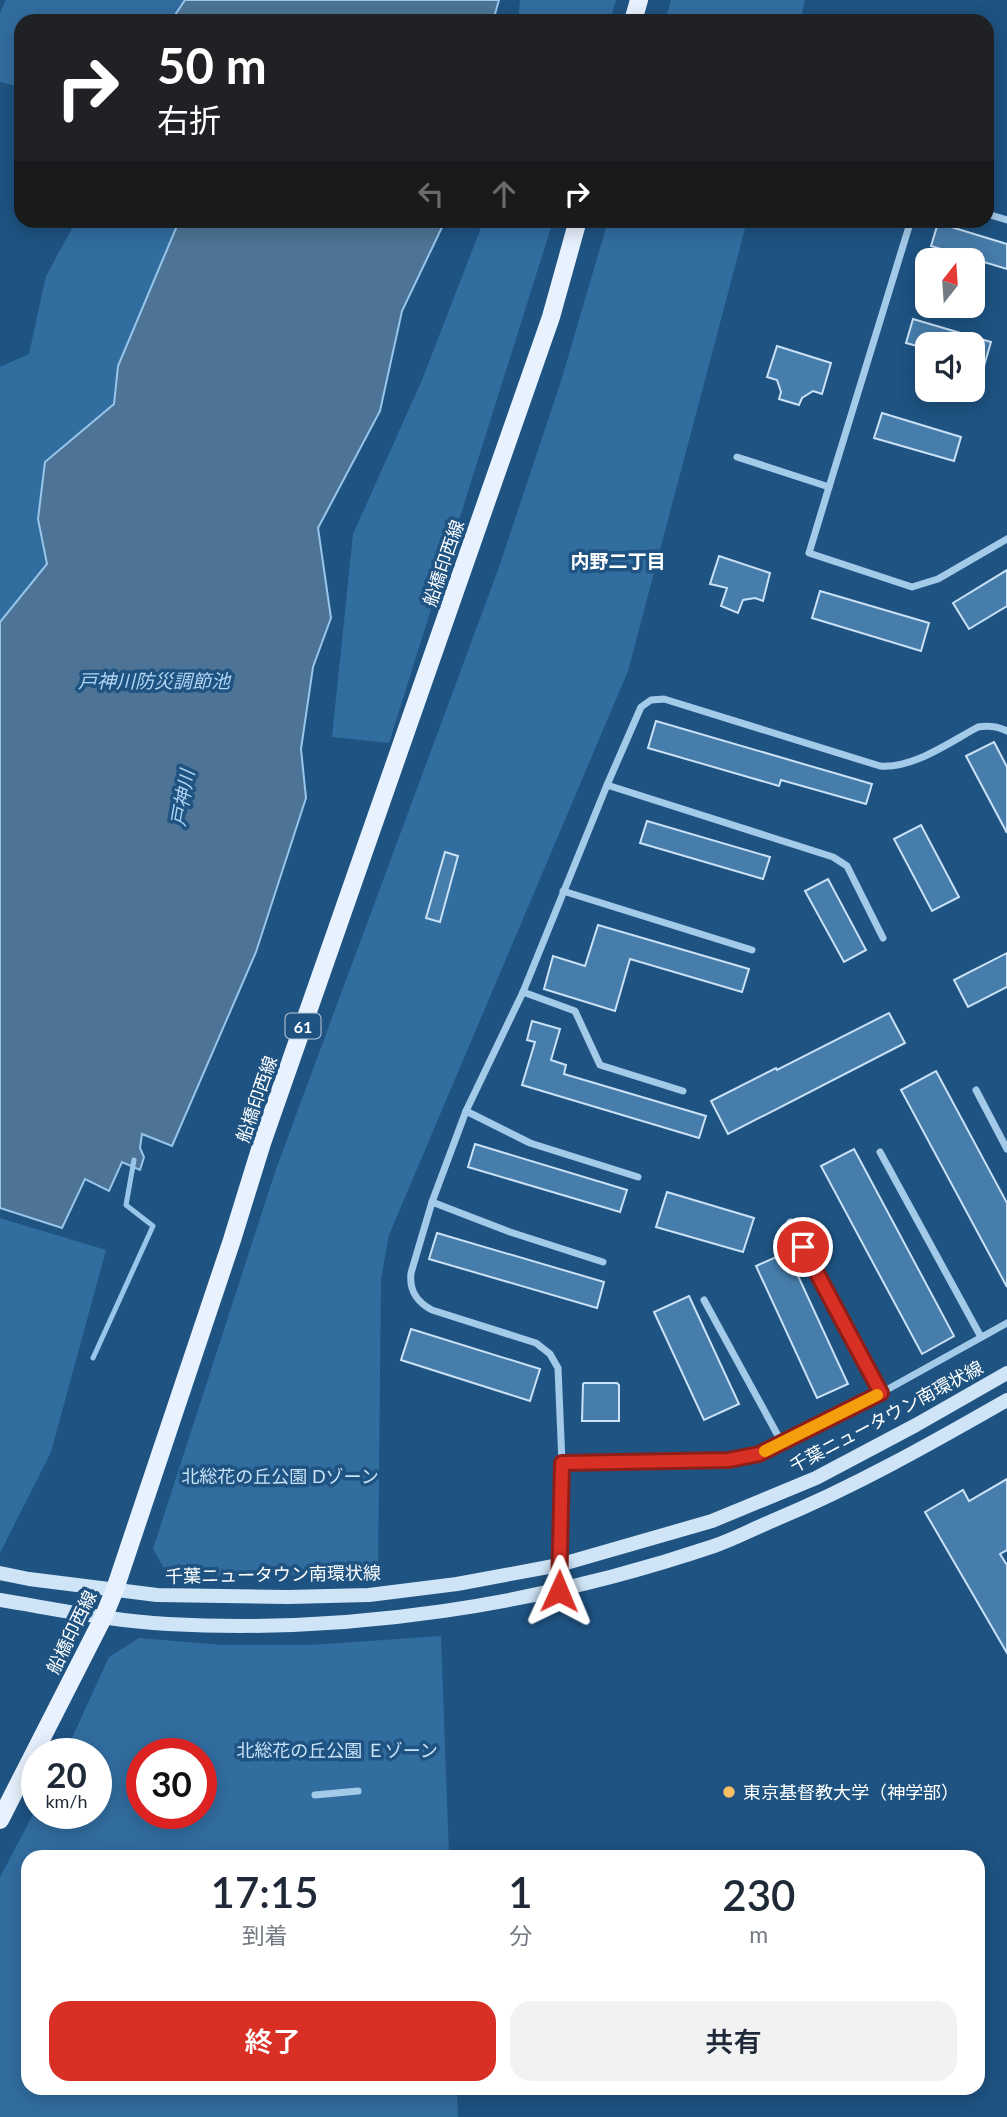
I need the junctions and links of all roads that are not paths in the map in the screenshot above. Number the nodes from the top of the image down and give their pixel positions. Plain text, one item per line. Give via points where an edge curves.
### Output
1 (576, 228) edge
2 (909, 228) edge
3 (737, 457) dead end
4 (829, 487) junction
5 (1007, 539) edge
6 (1007, 731) edge
7 (607, 785) junction
8 (563, 891) junction
9 (883, 938) dead end
10 (752, 950) dead end
11 (523, 992) junction
12 (976, 1090) dead end
13 (683, 1091) dead end
14 (466, 1111) junction
15 (1007, 1149) edge
16 (880, 1152) dead end
17 (638, 1177) dead end
18 (432, 1202) junction
19 (790, 1222) dead end
20 (603, 1262) dead end
21 (704, 1300) dead end
22 (1007, 1323) edge
23 (981, 1337) junction
24 (1007, 1373) edge
25 (881, 1393) junction
26 (1007, 1400) edge
27 (782, 1443) junction
28 (562, 1463) junction
29 (559, 1565) junction
30 (0, 1573) edge
31 (115, 1588) junction
32 (559, 1591) junction
33 (0, 1600) edge
34 (104, 1616) junction
35 (358, 1791) dead end
36 (315, 1794) dead end
37 (0, 1820) edge

1 - 31 main road, 船橋印西線 / 61 via 551,317 262,1143
2 - 4 street
3 - 4 street
4 - 5 street via 809,553 912,587 938,579
6 - 7 street via 978,727 912,762 888,767 664,699 651,700 641,706
7 - 8 street
7 - 9 street via 833,857 847,866
8 - 10 street
8 - 11 street
11 - 13 street via 575,1011 600,1065
11 - 14 street
12 - 15 street
14 - 17 street via 530,1143
14 - 18 street
16 - 23 street
18 - 20 street
18 - 28 street via 411,1273 414,1294 432,1310 536,1343 550,1354 558,1368
19 - 25 street
21 - 27 street
22 - 23 street
23 - 25 street
24 - 29 main road, 千葉ニュータウン南環状線 via 816,1478 712,1521
25 - 27 street
26 - 32 main road via 827,1498 716,1546
27 - 28 street via 729,1460
28 - 29 street
29 - 31 main road, 千葉ニュータウン南環状線 via 369,1595 157,1595
29 - 32 street
30 - 31 main road, 千葉ニュータウン南環状線
31 - 34 main road, 船橋印西線 / 61
32 - 34 main road via 343,1623 166,1624
33 - 34 main road
34 - 37 main road, 船橋印西線 / 61
35 - 36 street

